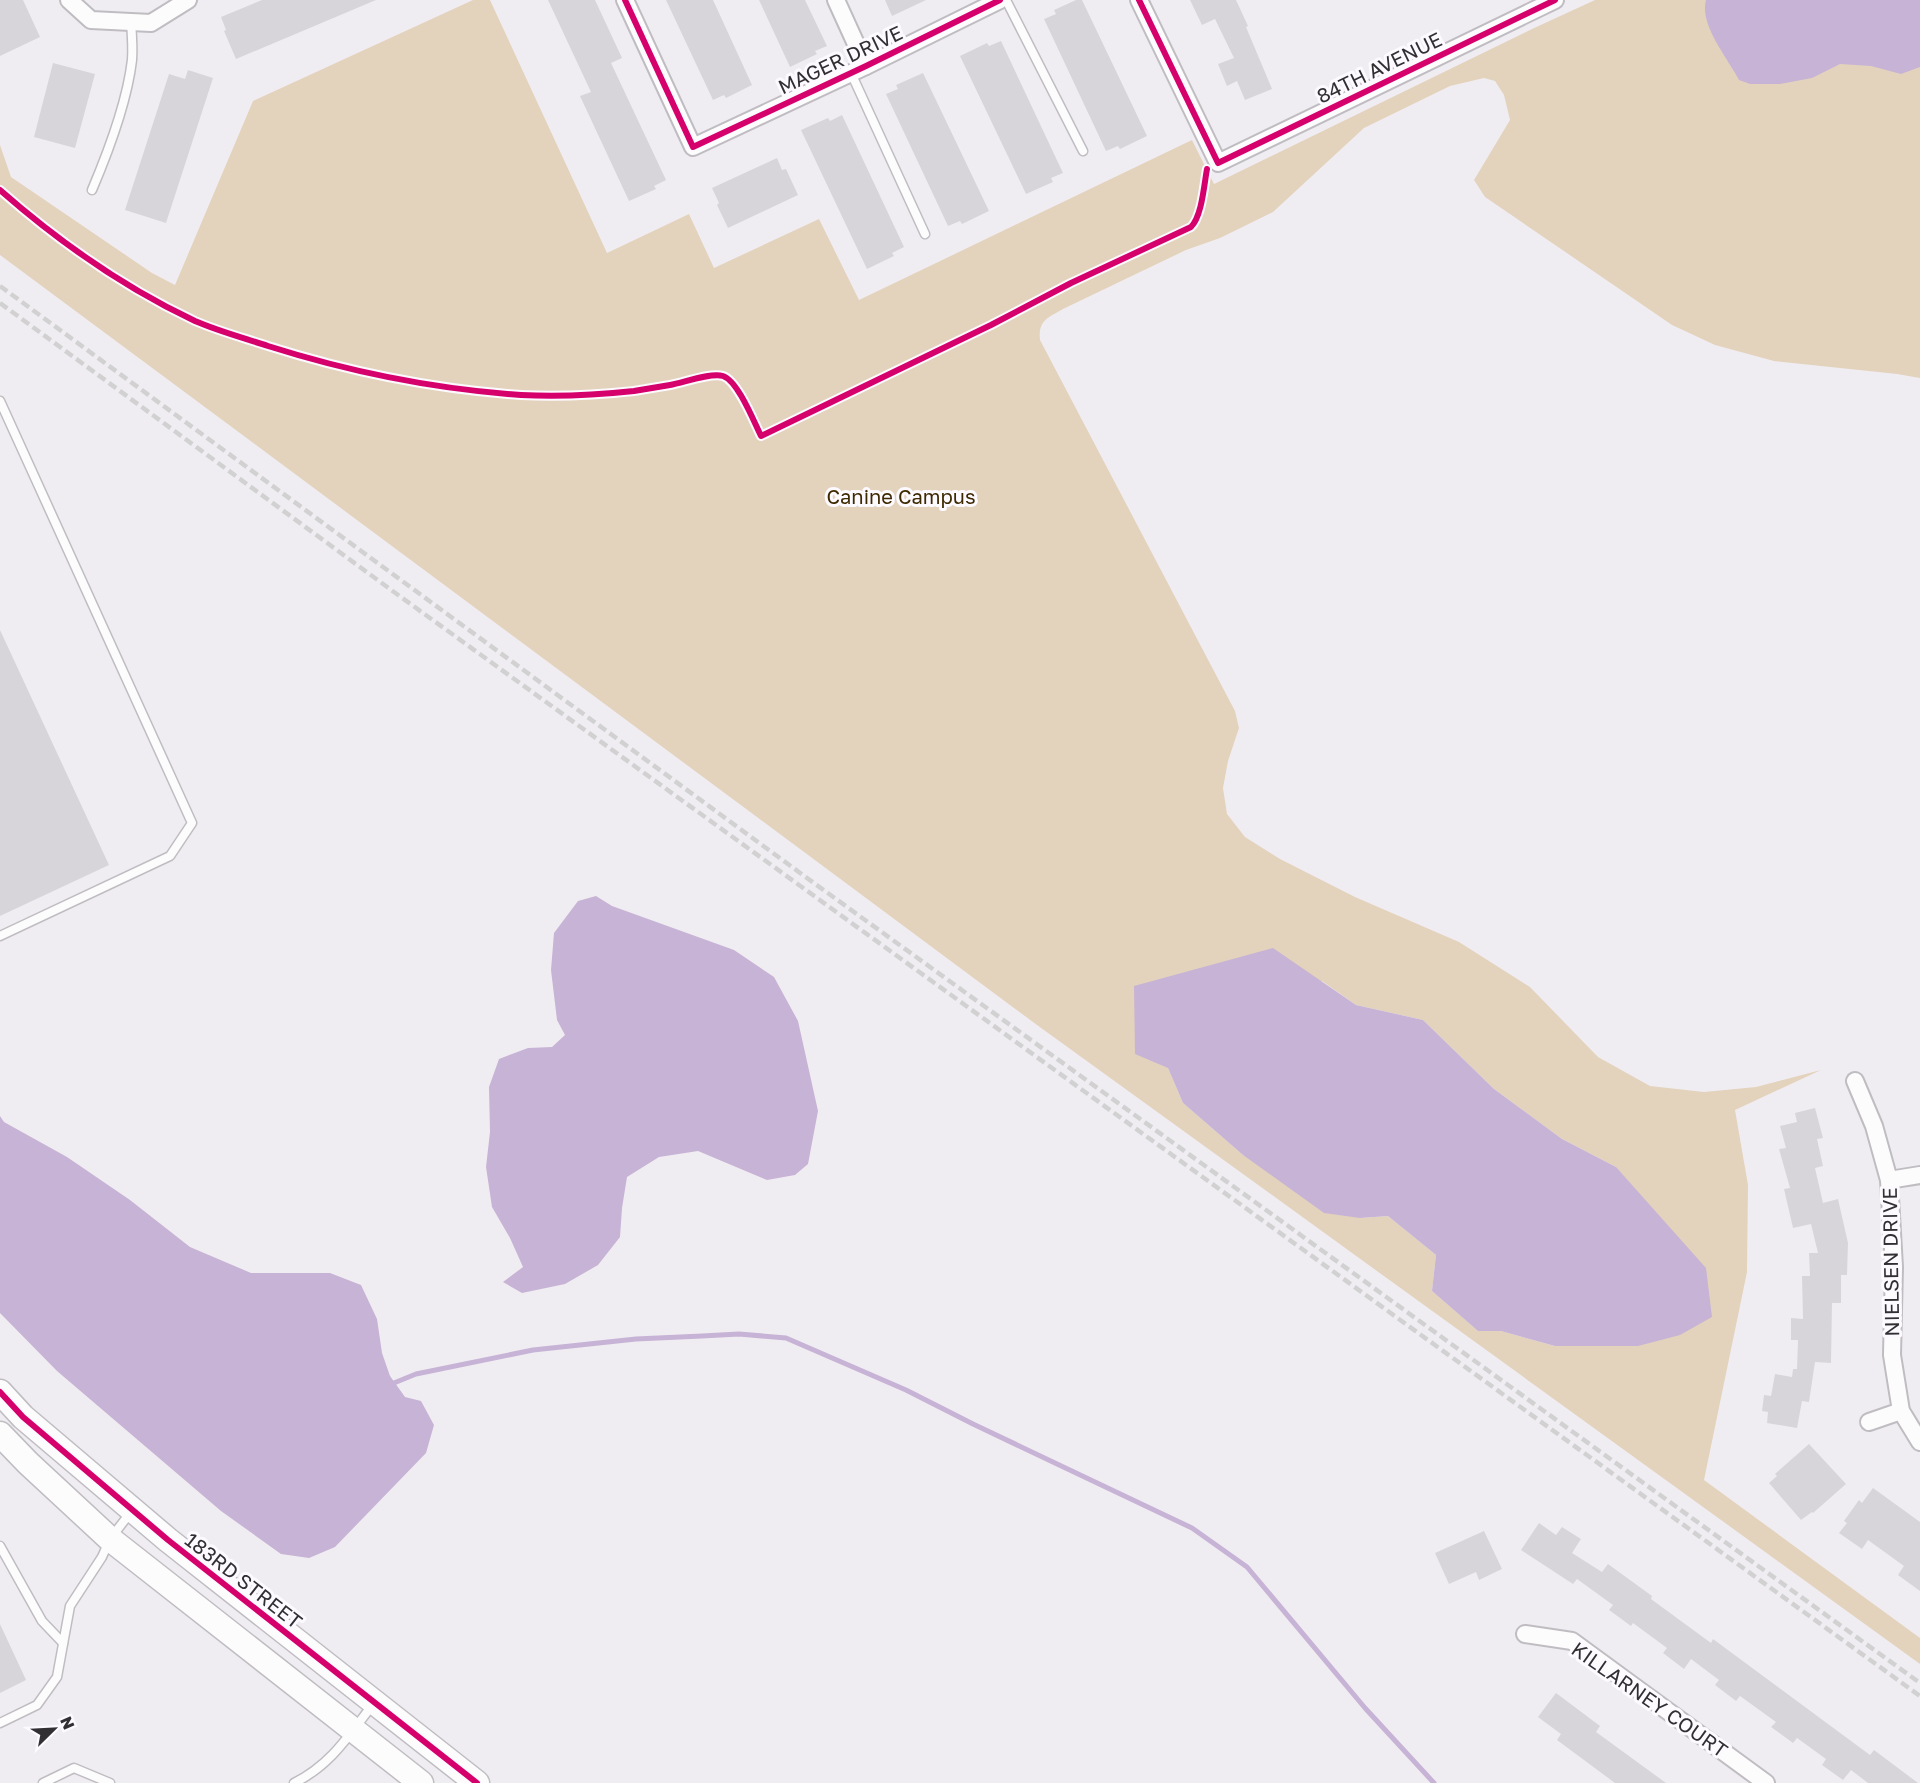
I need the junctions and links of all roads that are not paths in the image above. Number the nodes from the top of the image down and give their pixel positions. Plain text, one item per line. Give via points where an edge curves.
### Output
1 (69, 0) edge
2 (188, 0) edge
3 (625, 0) edge
4 (836, 0) edge
5 (1000, 0) edge
6 (1006, 0) edge
7 (1139, 0) edge
8 (1555, 0) edge
9 (131, 22) junction
10 (859, 70) junction
11 (1083, 151) dead end
12 (92, 190) dead end
13 (925, 234) dead end
14 (0, 401) edge
15 (0, 936) edge
16 (1856, 1081) dead end
17 (1920, 1175) edge
18 (1889, 1180) junction
19 (0, 1392) edge
20 (1901, 1412) junction
21 (1869, 1422) dead end
22 (0, 1434) edge
23 (1920, 1443) edge
24 (132, 1511) junction
25 (110, 1539) junction
26 (0, 1546) edge
27 (1525, 1634) dead end
28 (63, 1643) junction
29 (375, 1703) junction
30 (0, 1722) edge
31 (353, 1730) junction
32 (43, 1783) edge
33 (110, 1783) edge
34 (294, 1783) edge
35 (421, 1783) edge
36 (477, 1783) edge
37 (1766, 1783) edge

1 - 9 street via 91,20
2 - 9 street via 151,23
3 - 10 street, MAGER DRIVE via 693,147
4 - 10 street
5 - 10 street, MAGER DRIVE
6 - 11 lane
7 - 8 street, 84TH AVENUE via 1218,163
9 - 12 lane via 128,86
10 - 13 lane
14 - 15 lane via 192,823 170,856
16 - 18 street, NIELSEN DRIVE
17 - 18 street
18 - 20 street, NIELSEN DRIVE via 1894,1267 1892,1355
19 - 24 street, 183RD STREET via 23,1417
20 - 21 street
20 - 23 street, NIELSEN DRIVE
22 - 25 street
24 - 25 lane
24 - 29 street, 183RD STREET
25 - 28 lane via 70,1606
25 - 31 street
26 - 28 lane via 42,1621
27 - 37 street, KILLARNEY COURT via 1572,1641
28 - 30 lane via 57,1677 37,1705
29 - 31 lane
29 - 36 street, 183RD STREET
31 - 34 lane via 318,1769
31 - 35 street
32 - 33 lane via 74,1768

